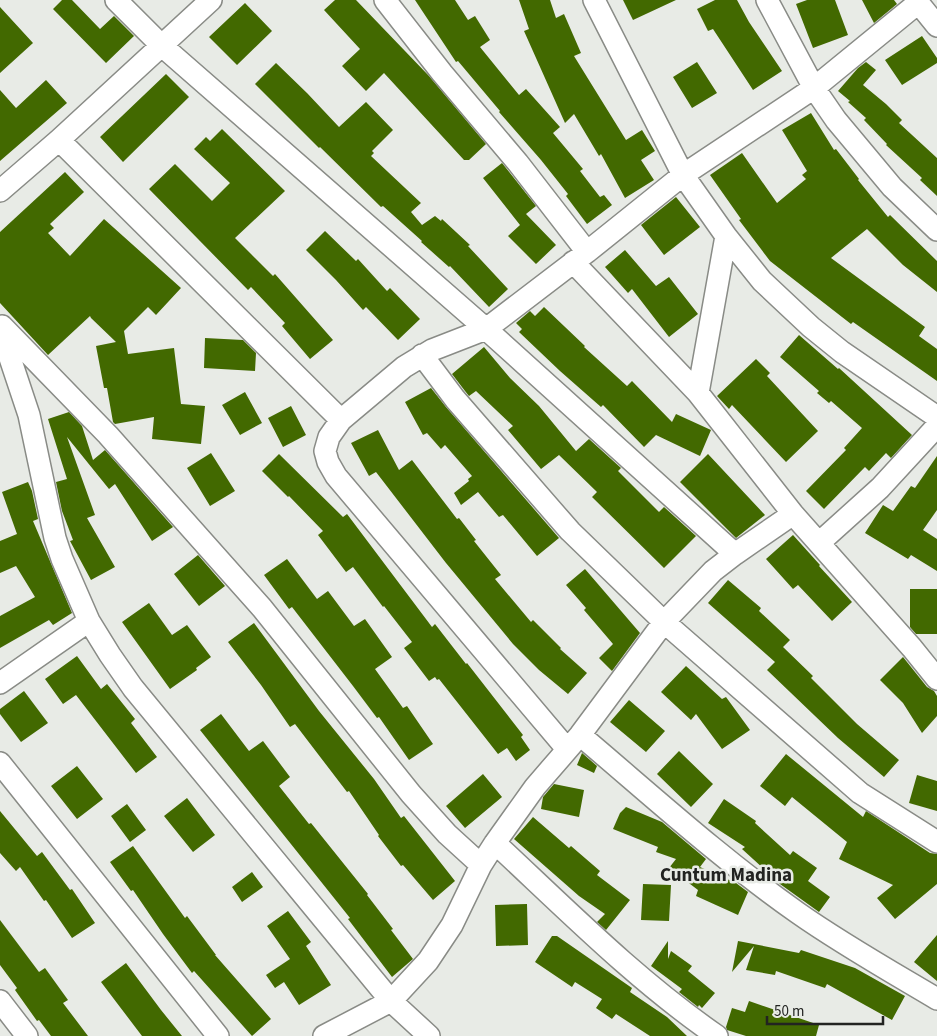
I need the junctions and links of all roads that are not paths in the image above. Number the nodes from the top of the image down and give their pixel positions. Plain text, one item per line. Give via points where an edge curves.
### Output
1 (116, 0) edge
2 (211, 0) edge
3 (385, 0) edge
4 (594, 0) edge
5 (767, 0) edge
6 (917, 2) edge
7 (937, 26) edge
8 (161, 45) junction
9 (814, 88) junction
10 (59, 140) junction
11 (683, 175) junction
12 (0, 191) edge
13 (937, 230) edge
14 (726, 236) junction
15 (580, 257) junction
16 (0, 324) edge
17 (0, 328) edge
18 (486, 329) junction
19 (422, 355) junction
20 (698, 393) junction
21 (937, 417) edge
22 (342, 420) junction
23 (933, 438) edge
24 (793, 514) junction
25 (819, 543) junction
26 (735, 554) junction
27 (89, 621) junction
28 (664, 622) junction
29 (937, 679) edge
30 (0, 683) edge
31 (573, 742) junction
32 (0, 763) edge
33 (937, 842) edge
34 (495, 844) junction
35 (481, 865) junction
36 (937, 999) edge
37 (0, 1001) edge
38 (391, 1001) junction
39 (27, 1036) edge
40 (218, 1036) edge
41 (324, 1036) edge
42 (429, 1036) edge
43 (717, 1036) edge

1 - 8 street
2 - 8 street
3 - 15 street via 518,163
4 - 11 street
5 - 9 street
6 - 7 street
6 - 9 street
8 - 10 street
8 - 18 street
9 - 11 street
9 - 13 street via 836,120 892,187
10 - 12 street
10 - 22 street
11 - 14 street
11 - 15 street
14 - 20 street
14 - 21 street via 762,281 811,326 842,352
15 - 18 street
15 - 20 street
16 - 35 street via 108,435 192,529 262,608 411,794
17 - 27 street via 29,415 60,552
18 - 19 street
18 - 26 street
19 - 22 street via 404,366
19 - 28 street via 455,399 570,531
20 - 24 street
22 - 31 street via 329,437 325,451 336,476
23 - 25 street
24 - 25 street
24 - 26 street
25 - 29 street
26 - 28 street via 713,571
27 - 30 street
27 - 38 street via 132,688
28 - 31 street
28 - 33 street via 860,793
31 - 34 street via 535,787
31 - 36 street via 798,913
32 - 40 street
34 - 35 street
34 - 43 street via 633,972
35 - 38 street via 452,925 428,961
37 - 39 street
38 - 41 street
38 - 42 street

